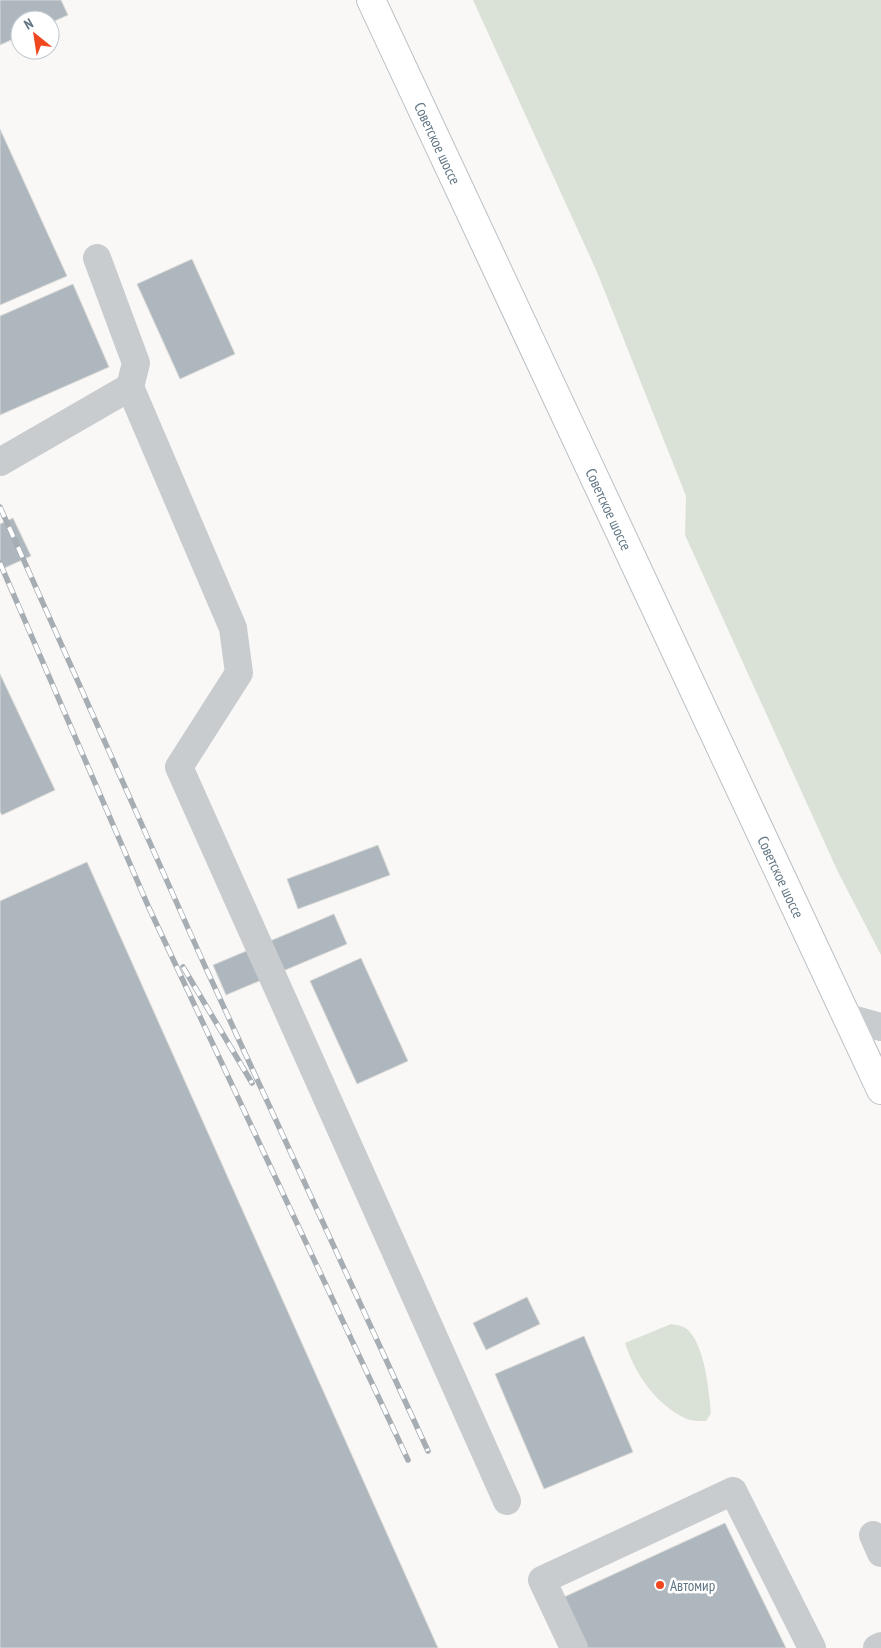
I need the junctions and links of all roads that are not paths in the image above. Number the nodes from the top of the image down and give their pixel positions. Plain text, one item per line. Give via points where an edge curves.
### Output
1 (370, 0) edge
2 (97, 258) dead end
3 (130, 387) junction
4 (0, 462) edge
5 (848, 1018) junction
6 (881, 1027) edge
7 (881, 1090) edge
8 (507, 1501) dead end
9 (881, 1646) edge
10 (574, 1648) edge
11 (812, 1648) edge
12 (877, 1648) edge

1 - 5 main road, Советское шоссе
2 - 3 lane via 136,363
3 - 4 lane
3 - 8 lane via 233,628 239,673 179,767
5 - 6 lane
5 - 7 main road, Советское шоссе
9 - 12 lane
10 - 11 lane via 542,1580 734,1491

